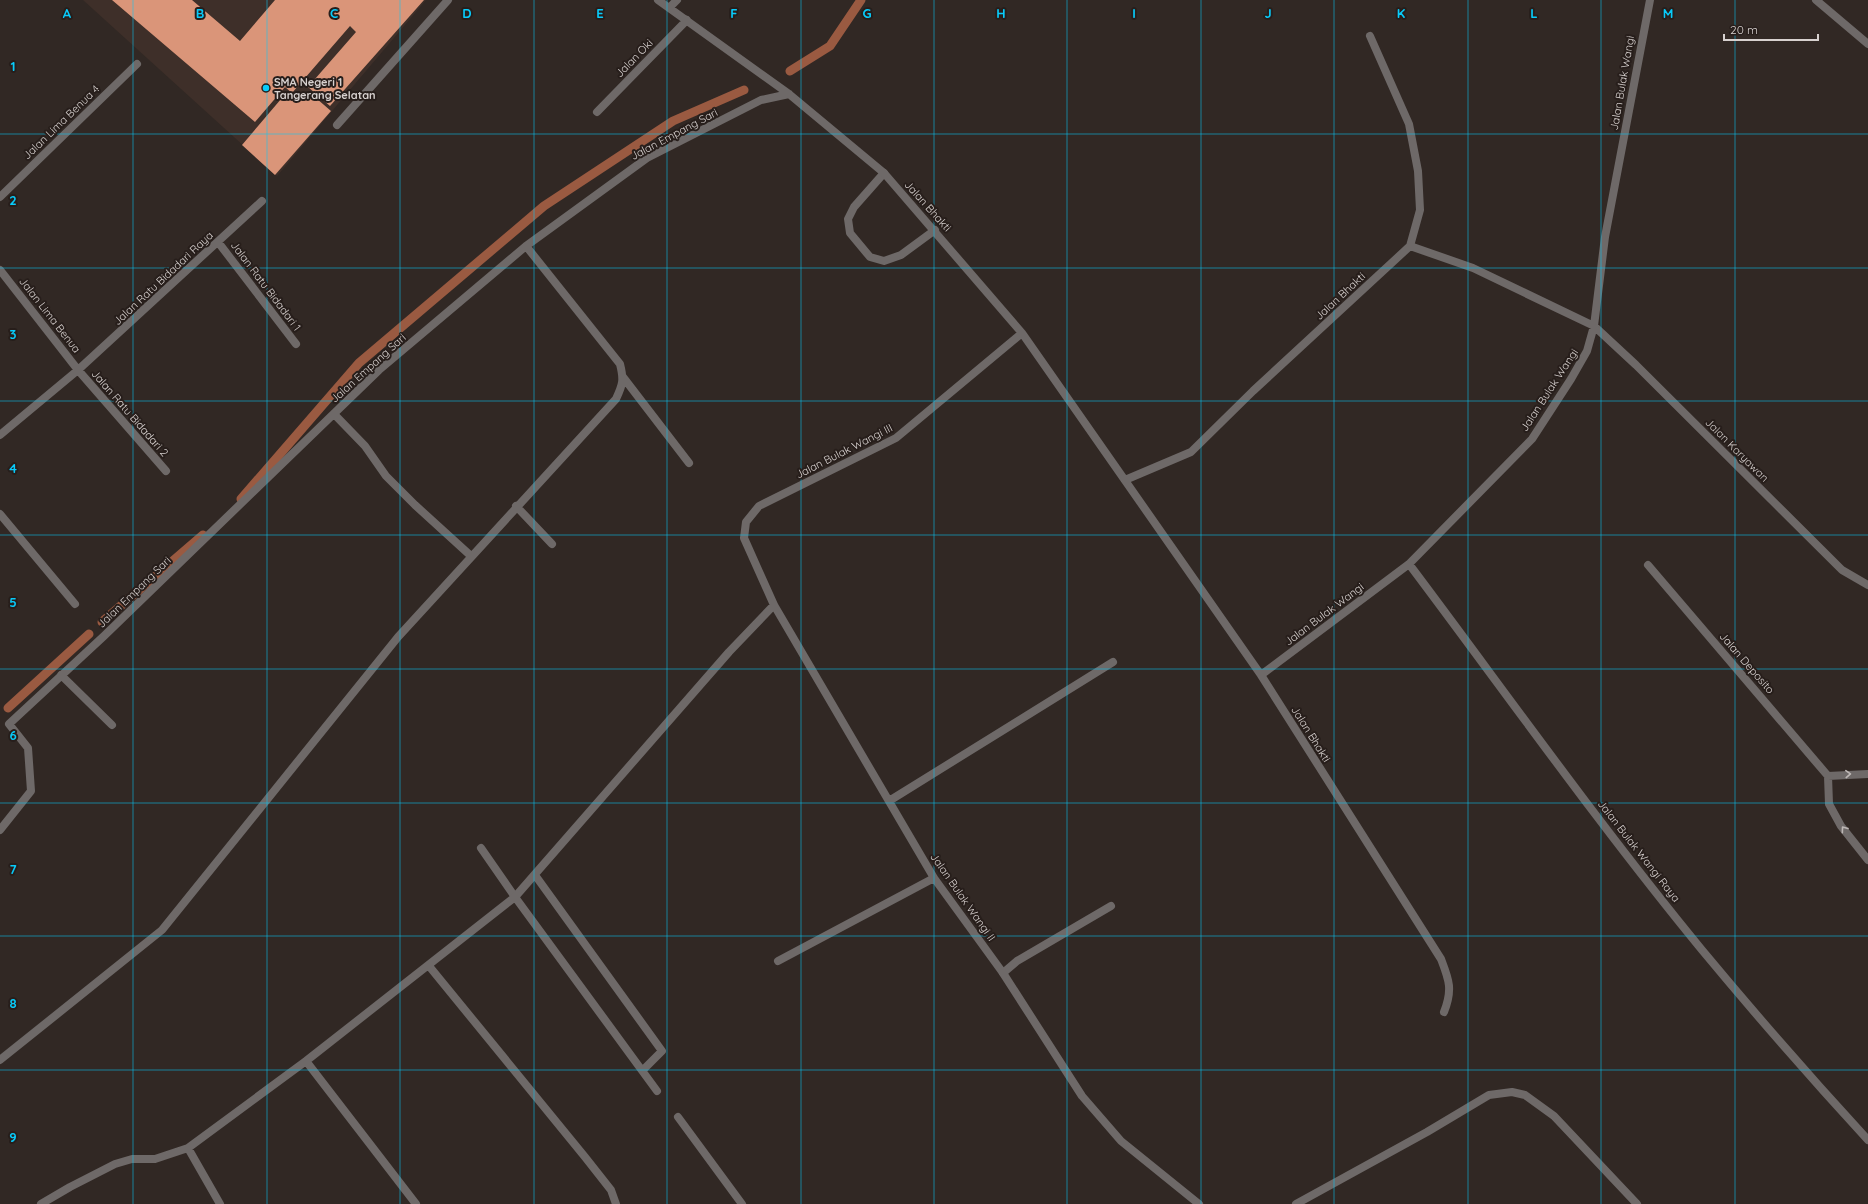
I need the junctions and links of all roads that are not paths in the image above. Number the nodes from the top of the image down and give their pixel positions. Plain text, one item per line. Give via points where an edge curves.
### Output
1 (448, 0) edge
2 (658, 0) edge
3 (677, 0) edge
4 (1650, 0) edge
5 (1816, 0) edge
6 (669, 8) junction
7 (687, 20) junction
8 (1370, 36) dead end
9 (1868, 44) edge
10 (137, 64) dead end
11 (789, 94) junction
12 (597, 112) dead end
13 (337, 125) dead end
14 (884, 174) junction
15 (0, 197) edge
16 (262, 201) dead end
17 (935, 230) junction
18 (218, 242) junction
19 (526, 246) junction
20 (1410, 246) junction
21 (0, 270) edge
22 (1594, 326) junction
23 (1022, 333) junction
24 (296, 344) dead end
25 (78, 370) junction
26 (623, 377) junction
27 (334, 414) junction
28 (0, 434) edge
29 (689, 463) dead end
30 (166, 471) dead end
31 (1125, 480) junction
32 (516, 506) junction
33 (0, 514) edge
34 (746, 522) joint
35 (552, 544) dead end
36 (471, 556) junction
37 (1409, 564) junction
38 (1648, 566) dead end
39 (1868, 585) edge
40 (75, 604) dead end
41 (774, 605) junction
42 (1113, 662) dead end
43 (61, 675) junction
44 (1261, 675) junction
45 (112, 725) dead end
46 (1868, 774) edge
47 (1828, 776) junction
48 (889, 801) junction
49 (0, 830) edge
50 (481, 848) dead end
51 (1868, 860) edge
52 (535, 875) junction
53 (934, 878) junction
54 (515, 897) junction
55 (1111, 906) dead end
56 (778, 962) dead end
57 (429, 966) junction
58 (1003, 973) junction
59 (1444, 1012) dead end
60 (0, 1060) edge
61 (306, 1061) junction
62 (643, 1070) junction
63 (657, 1090) dead end
64 (678, 1117) dead end
65 (1868, 1140) edge
66 (188, 1148) junction
67 (41, 1204) edge
68 (220, 1204) edge
69 (416, 1204) edge
70 (616, 1204) edge
71 (742, 1204) edge
72 (1198, 1204) edge
73 (1296, 1204) edge
74 (1637, 1204) edge

1 - 13 street
2 - 6 street, Jalan Bhakti
3 - 6 street
4 - 22 street, Jalan Bulak Wangi via 1605,237
5 - 9 street
6 - 7 street, Jalan Bhakti
7 - 11 street, Jalan Bhakti
7 - 12 street, Jalan Oki
8 - 20 street via 1409,124 1418,171 1420,210
10 - 15 street, Jalan Lima Benua 4
11 - 14 street, Jalan Bhakti
11 - 19 street, Jalan Empang Sari via 761,100 647,158
14 - 17 street, Jalan Bhakti
14 - 17 street via 854,207 848,220 850,233 870,256 884,261 902,255
16 - 18 street, Jalan Ratu Bidadari Raya
17 - 23 street, Jalan Bhakti
18 - 24 street, Jalan Ratu Bidadari 1
18 - 25 street, Jalan Ratu Bidadari Raya
19 - 26 street via 620,364
19 - 27 street, Jalan Empang Sari via 379,370
20 - 22 street via 1473,268
20 - 31 street, Jalan Bhakti via 1253,390 1191,452
21 - 25 street, Jalan Lima Benua
22 - 37 street, Jalan Bulak Wangi via 1584,356 1532,438
22 - 39 street, Jalan Karyawan via 1842,570
23 - 31 street, Jalan Bhakti
23 - 34 street, Jalan Bulak Wangi III via 896,438 759,506
25 - 28 street, Jalan Lima Benua
25 - 30 street, Jalan Ratu Bidadari 2
26 - 29 street
26 - 32 street via 616,399
27 - 36 street via 365,446 386,476
27 - 43 street, Jalan Empang Sari
31 - 44 street, Jalan Bhakti
32 - 35 street
32 - 36 street
33 - 40 street
34 - 41 street, Jalan Bulak Wangi II via 744,538
36 - 60 street via 398,637 162,930
37 - 44 street, Jalan Bulak Wangi
37 - 65 street, Jalan Bulak Wangi Raya via 1604,825 1702,949
38 - 47 street, Jalan Deposito
41 - 48 street, Jalan Bulak Wangi II
41 - 52 street via 729,652
42 - 48 street
43 - 45 street
43 - 49 street, Jalan Empang Sari via 9,724 28,748 31,791
44 - 59 street, Jalan Bhakti via 1441,958 1450,993
47 -> 46 street
51 -> 47 street via 1841,826 1829,804
48 - 53 street, Jalan Bulak Wangi II
50 - 54 street
52 - 54 street
52 - 62 street via 662,1051
53 - 56 street
53 - 58 street, Jalan Bulak Wangi II
54 - 57 street
54 - 62 street
55 - 58 street via 1017,961
57 - 61 street
57 - 70 street via 611,1190
58 - 72 street, Jalan Bulak Wangi II via 1082,1096 1121,1141
61 - 66 street
61 - 69 street
62 - 63 street
64 - 71 street
66 - 67 street via 155,1159 132,1159 115,1164 70,1186
66 - 68 street
73 - 74 street via 1489,1095 1512,1092 1525,1095 1554,1116

